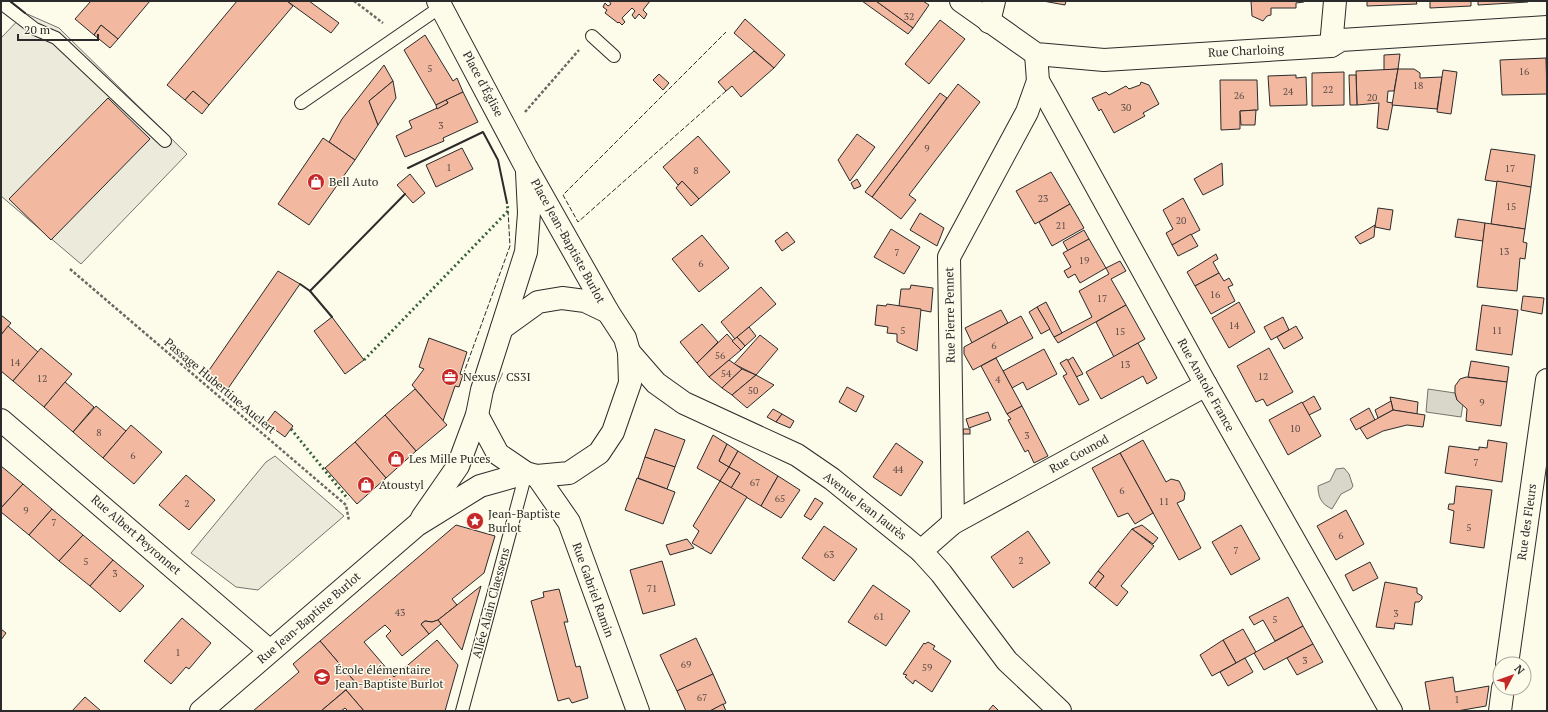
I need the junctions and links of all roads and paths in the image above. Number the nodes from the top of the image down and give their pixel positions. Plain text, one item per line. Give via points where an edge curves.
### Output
1 (354, 1) edge
2 (960, 1) edge
3 (1335, 1) edge
4 (1, 2) edge
5 (440, 3) edge
6 (991, 11) edge
7 (383, 22) dead end
8 (1547, 27) edge
9 (592, 36) joint
10 (1331, 46) junction
11 (1036, 54) junction
12 (614, 56) dead end
13 (1038, 81) junction
14 (301, 103) dead end
15 (508, 132) junction
16 (165, 141) dead end
17 (526, 167) junction
18 (70, 269) dead end
19 (608, 312) junction
20 (502, 328) junction
21 (629, 352) junction
22 (1547, 380) edge
23 (1206, 385) junction
24 (477, 415) junction
25 (1, 420) edge
26 (532, 474) junction
27 (349, 521) dead end
28 (953, 523) junction
29 (417, 525) junction
30 (921, 551) junction
31 (270, 650) junction
32 (1508, 656) edge
33 (1502, 696) edge
34 (201, 711) edge
35 (462, 711) edge
36 (638, 711) edge
37 (1060, 711) edge
38 (1391, 711) edge
39 (1500, 711) edge

1 - 7 path
2 - 6 street, Rue Charloing
3 - 10 street
4 - 16 lane via 35,30 56,38
5 - 14 lane
5 - 15 street, Place d'Église
6 - 11 street, Rue Charloing
8 - 10 street, Rue Charloing via 1341,40
9 - 12 lane
9 - 15 path
10 - 11 street, Rue Charloing via 1104,60
11 - 13 street, Rue Anatole France
13 - 23 street, Rue Anatole France
13 - 28 street, Rue Pierre Pennet via 1027,112 949,257
15 - 17 street, Place d'Église
17 - 19 street, Place Jean-Baptiste Burlot
17 - 20 street, Place Jean-Baptiste Burlot via 529,213 526,252
18 - 27 path, Passage Hubertine Auclert via 346,505
19 - 20 street, Place Jean-Baptiste Burlot via 585,301 562,298 538,302
19 - 21 street, Place Jean-Baptiste Burlot via 625,338
20 - 24 street, Place Jean-Baptiste Burlot via 482,390
21 - 26 street, Place Jean-Baptiste Burlot via 630,384 613,432 599,453 569,473
21 - 30 street, Avenue Jean Jaurès via 656,383 684,403 797,455 832,479
22 - 32 street, Rue des Fleurs
23 - 28 street, Rue Gounod
23 - 38 street, Rue Anatole France
24 - 26 street via 498,454
24 - 29 street, Rue Jean-Baptiste Burlot via 458,466
25 - 31 street, Rue Albert Peyronnet
26 - 29 street, Rue Jean-Baptiste Burlot via 480,486
26 - 35 lane, Allée Alain Claessens
26 - 36 street, Rue Gabriel Ramin via 569,522
28 - 30 street, Rue Gounod
29 - 31 street, Rue Jean-Baptiste Burlot
30 - 37 street, Avenue Jean Jaurès via 941,573 1007,661
31 - 34 street, Rue Jean-Baptiste Burlot
33 - 39 street

